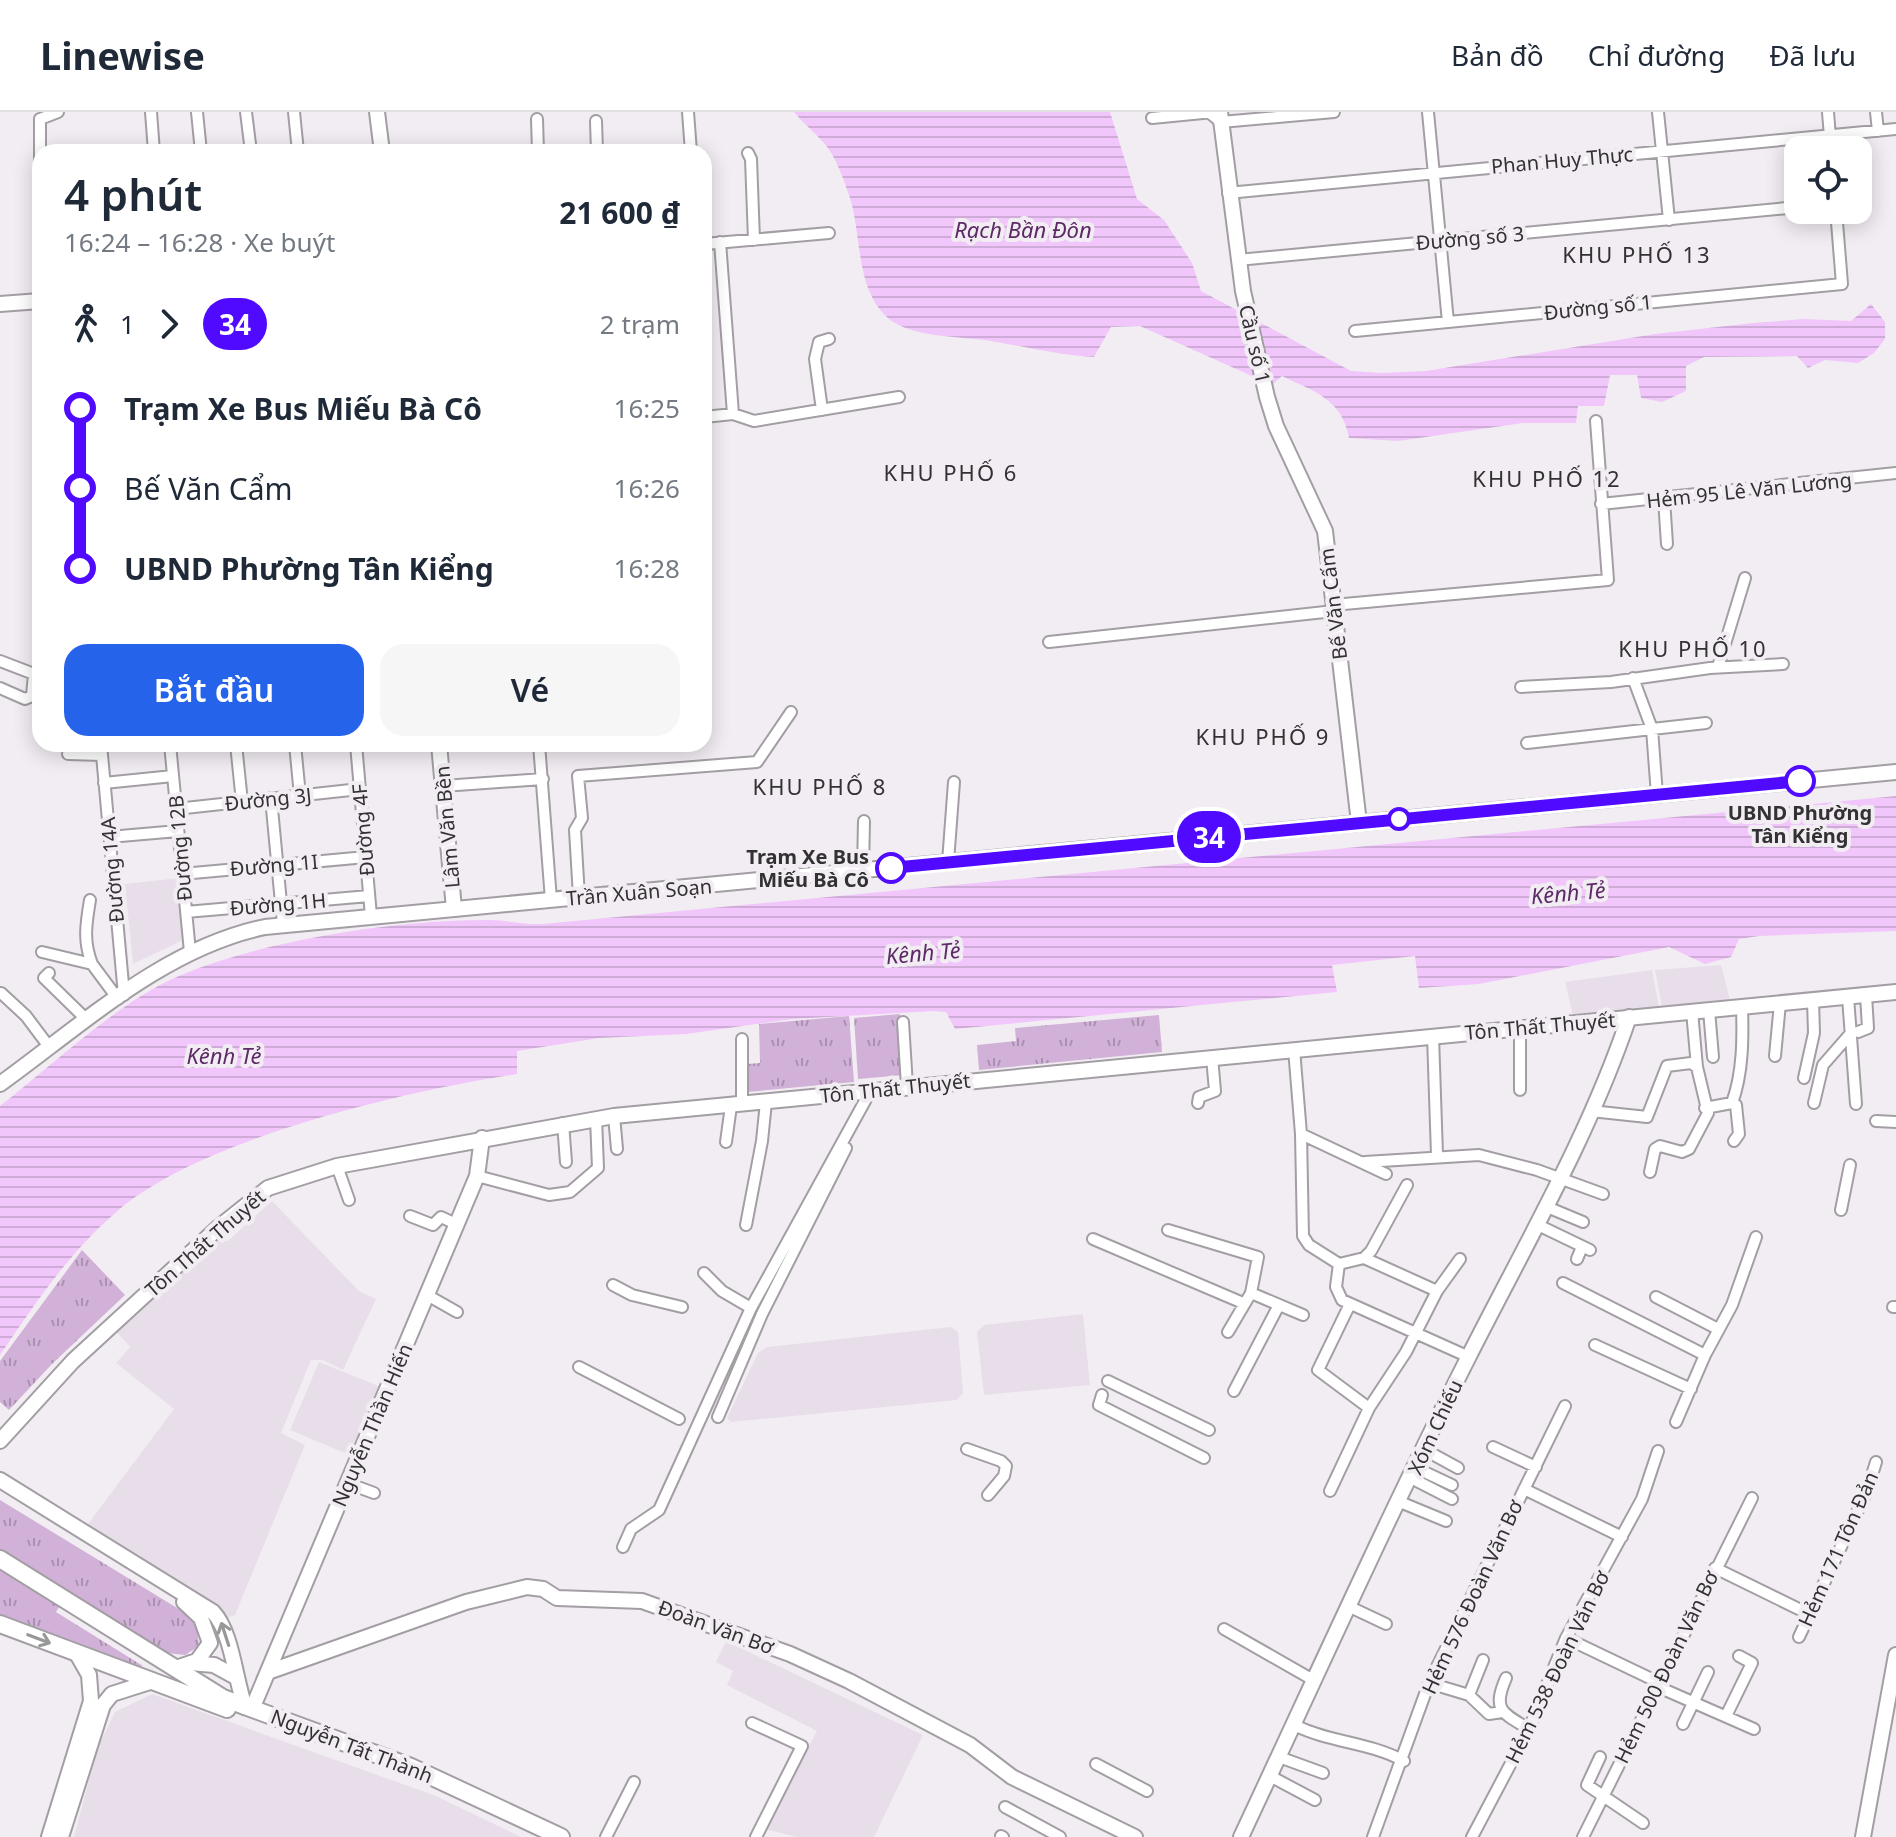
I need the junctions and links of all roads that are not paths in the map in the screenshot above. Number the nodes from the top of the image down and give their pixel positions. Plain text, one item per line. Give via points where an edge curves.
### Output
1 (58, 112) edge
2 (151, 112) edge
3 (197, 112) edge
4 (246, 112) edge
5 (294, 112) edge
6 (377, 112) edge
7 (688, 112) edge
8 (1334, 112) edge
9 (1428, 112) edge
10 (1658, 112) edge
11 (1828, 112) edge
12 (1876, 112) edge
13 (1216, 115) edge
14 (1152, 118) dead end
15 (537, 119) dead end
16 (596, 121) dead end
17 (1896, 129) edge
18 (1878, 131) junction
19 (1830, 134) junction
20 (40, 144) edge
21 (153, 144) edge
22 (200, 144) edge
23 (250, 144) edge
24 (297, 144) edge
25 (381, 144) edge
26 (538, 144) edge
27 (597, 144) edge
28 (690, 144) edge
29 (1662, 151) junction
30 (748, 153) dead end
31 (1434, 172) junction
32 (1228, 193) junction
33 (1784, 208) edge
34 (1669, 220) junction
35 (1837, 224) edge
36 (829, 233) dead end
37 (754, 240) junction
38 (1441, 241) junction
39 (720, 242) junction
40 (712, 243) edge
41 (1238, 260) junction
42 (32, 302) edge
43 (0, 304) edge
44 (1448, 322) junction
45 (1355, 331) dead end
46 (829, 339) dead end
47 (899, 397) dead end
48 (1267, 397) joint
49 (822, 410) junction
50 (733, 414) junction
51 (712, 416) edge
52 (1596, 421) dead end
53 (1896, 473) edge
54 (1664, 499) junction
55 (1601, 504) junction
56 (1667, 544) dead end
57 (1745, 578) dead end
58 (1334, 608) junction
59 (1049, 642) dead end
60 (0, 661) edge
61 (1783, 664) dead end
62 (1718, 667) junction
63 (32, 673) edge
64 (1633, 678) junction
65 (1521, 687) dead end
66 (0, 688) edge
67 (32, 697) edge
68 (791, 712) dead end
69 (1706, 723) dead end
70 (1652, 729) junction
71 (1527, 743) dead end
72 (84, 752) edge
73 (101, 752) edge
74 (171, 752) edge
75 (237, 752) edge
76 (296, 752) edge
77 (357, 752) edge
78 (440, 752) edge
79 (540, 752) edge
80 (68, 754) dead end
81 (1896, 772) edge
82 (173, 776) junction
83 (543, 779) junction
84 (954, 782) dead end
85 (104, 783) junction
86 (443, 786) junction
87 (360, 789) junction
88 (1657, 795) junction
89 (300, 796) junction
90 (271, 798) junction
91 (242, 802) junction
92 (176, 809) junction
93 (864, 821) dead end
94 (1359, 823) junction
95 (178, 831) junction
96 (109, 837) junction
97 (366, 857) junction
98 (948, 862) junction
99 (277, 865) junction
100 (863, 870) junction
101 (182, 874) junction
102 (369, 896) junction
103 (579, 897) junction
104 (90, 900) dead end
105 (551, 900) junction
106 (281, 904) junction
107 (454, 909) junction
108 (186, 912) junction
109 (371, 916) junction
110 (283, 924) junction
111 (42, 952) dead end
112 (190, 952) junction
113 (92, 964) junction
114 (49, 973) dead end
115 (1896, 992) edge
116 (1, 993) edge
117 (1866, 995) junction
118 (121, 997) junction
119 (1848, 997) junction
120 (1813, 1000) junction
121 (1780, 1003) junction
122 (1742, 1007) junction
123 (1709, 1010) junction
124 (1692, 1011) junction
125 (1629, 1017) junction
126 (87, 1020) junction
127 (903, 1022) dead end
128 (1520, 1028) junction
129 (1855, 1032) junction
130 (1433, 1036) junction
131 (742, 1039) dead end
132 (50, 1048) junction
133 (1294, 1049) junction
134 (1775, 1056) dead end
135 (1212, 1057) junction
136 (1713, 1057) dead end
137 (1697, 1067) junction
138 (1804, 1078) dead end
139 (0, 1084) edge
140 (907, 1086) junction
141 (874, 1090) junction
142 (1520, 1090) dead end
143 (766, 1102) junction
144 (1198, 1103) dead end
145 (1732, 1103) junction
146 (1814, 1103) dead end
147 (1856, 1104) dead end
148 (736, 1105) junction
149 (1705, 1108) junction
150 (1591, 1111) junction
151 (614, 1116) junction
152 (596, 1118) junction
153 (1876, 1121) dead end
154 (1896, 1122) edge
155 (563, 1123) junction
156 (1301, 1134) junction
157 (482, 1138) junction
158 (1734, 1141) dead end
159 (726, 1142) dead end
160 (617, 1149) dead end
161 (1437, 1155) junction
162 (566, 1162) dead end
163 (1365, 1162) junction
164 (1850, 1165) dead end
165 (337, 1166) junction
166 (1650, 1172) dead end
167 (1386, 1174) dead end
168 (477, 1176) junction
169 (1561, 1179) junction
170 (1407, 1185) dead end
171 (1603, 1194) dead end
172 (349, 1200) dead end
173 (1547, 1207) junction
174 (1841, 1210) dead end
175 (410, 1216) dead end
176 (1583, 1222) dead end
177 (456, 1224) junction
178 (746, 1225) dead end
179 (1538, 1225) junction
180 (1168, 1230) dead end
181 (1756, 1237) dead end
182 (1093, 1239) dead end
183 (1364, 1258) junction
184 (1460, 1259) dead end
185 (1577, 1259) dead end
186 (1339, 1264) junction
187 (704, 1273) dead end
188 (1563, 1283) dead end
189 (613, 1285) dead end
190 (1437, 1291) junction
191 (1251, 1293) junction
192 (427, 1295) junction
193 (1656, 1297) dead end
194 (1243, 1303) junction
195 (1350, 1304) junction
196 (1279, 1305) junction
197 (682, 1307) dead end
198 (751, 1308) junction
199 (457, 1312) dead end
200 (1303, 1315) dead end
201 (1718, 1329) junction
202 (1228, 1332) dead end
203 (1414, 1334) junction
204 (1595, 1345) dead end
205 (1705, 1355) junction
206 (1469, 1357) junction
207 (579, 1367) dead end
208 (1108, 1381) dead end
209 (1691, 1389) junction
210 (1234, 1391) dead end
211 (1102, 1395) dead end
212 (1565, 1406) dead end
213 (1369, 1408) junction
214 (718, 1417) dead end
215 (679, 1419) dead end
216 (1676, 1422) dead end
217 (1209, 1430) dead end
218 (0, 1441) edge
219 (1493, 1447) dead end
220 (967, 1449) dead end
221 (1425, 1450) junction
222 (1658, 1451) dead end
223 (1204, 1458) dead end
224 (1876, 1462) dead end
225 (1536, 1467) junction
226 (1458, 1468) dead end
227 (1413, 1473) junction
228 (0, 1480) edge
229 (347, 1483) junction
230 (1452, 1485) dead end
231 (0, 1489) edge
232 (1524, 1489) junction
233 (1330, 1491) dead end
234 (374, 1493) dead end
235 (988, 1495) dead end
236 (1752, 1498) dead end
237 (1452, 1499) dead end
238 (1400, 1502) junction
239 (1446, 1521) dead end
240 (1622, 1537) junction
241 (623, 1547) dead end
242 (0, 1559) edge
243 (0, 1568) edge
244 (1715, 1568) junction
245 (1350, 1607) junction
246 (1811, 1615) junction
247 (0, 1624) edge
248 (1386, 1624) dead end
249 (1224, 1629) dead end
250 (1799, 1637) dead end
251 (1566, 1638) junction
252 (145, 1653) junction
253 (77, 1654) junction
254 (1896, 1655) edge
255 (1739, 1656) dead end
256 (1483, 1660) dead end
257 (183, 1666) junction
258 (268, 1672) junction
259 (1708, 1672) dead end
260 (234, 1676) junction
261 (1506, 1678) dead end
262 (153, 1681) junction
263 (1315, 1681) junction
264 (1429, 1683) junction
265 (1657, 1684) junction
266 (1469, 1695) junction
267 (209, 1703) junction
268 (1695, 1703) junction
269 (249, 1708) junction
270 (1502, 1712) junction
271 (1726, 1716) junction
272 (752, 1723) dead end
273 (1683, 1724) dead end
274 (1294, 1725) junction
275 (1529, 1729) junction
276 (1754, 1729) dead end
277 (1279, 1757) junction
278 (1600, 1757) dead end
279 (1404, 1761) junction
280 (1096, 1764) dead end
281 (1323, 1773) dead end
282 (1270, 1776) junction
283 (634, 1782) dead end
284 (1147, 1791) dead end
285 (70, 1792) junction
286 (1603, 1794) junction
287 (1315, 1800) dead end
288 (1005, 1807) dead end
289 (1643, 1823) dead end
290 (49, 1837) edge
291 (61, 1837) edge
292 (539, 1837) edge
293 (561, 1837) edge
294 (606, 1837) edge
295 (756, 1837) edge
296 (1060, 1837) edge
297 (1135, 1837) edge
298 (1241, 1837) edge
299 (1373, 1837) edge
300 (1472, 1837) edge
301 (1583, 1837) edge
302 (1863, 1837) edge

1 - 20 street via 40,119
2 - 21 street
3 - 22 street
4 - 23 street
5 - 24 street
6 - 25 main road
7 - 28 street
8 - 13 street
9 - 31 street
10 - 29 street
11 - 19 street
12 - 18 street
13 - 14 street
13 - 32 main road
15 - 26 street
16 - 27 street
17 - 18 street, Phan Huy Thực
18 - 19 street, Phan Huy Thực
19 - 29 street, Phan Huy Thực
29 - 31 street, Phan Huy Thực
29 - 34 street
30 - 37 street
31 - 32 street, Phan Huy Thực
31 - 38 street
32 - 41 main road
33 - 34 street, Đường số 3
34 - 38 street, Đường số 3
35 - 44 street, Đường số 1 via 1842,284
36 - 37 street
37 - 39 street
38 - 41 street, Đường số 3
38 - 44 street
39 - 40 street
39 - 50 street
41 - 48 main road, Cầu số 1
42 - 43 main road
44 - 45 street, Đường số 1
46 - 49 street via 819,342 815,359
47 - 49 street
48 - 58 main road, Bế Văn Cấm via 1321,518
49 - 50 street via 754,421
50 - 51 street
52 - 55 street
53 - 54 street, Hẻm 95 Lê Văn Lương
54 - 55 street, Hẻm 95 Lê Văn Lương
54 - 56 street
55 - 58 street via 1608,580
57 - 62 street
58 - 59 street
58 - 94 main road, Bế Văn Cấm
60 - 63 street
61 - 62 street
62 - 64 street
64 - 65 street
64 - 70 street
66 - 67 street
68 - 103 street via 757,762 578,776
69 - 70 street
70 - 71 street
70 - 88 street
72 - 80 street
73 - 85 street, Đường 14A
74 - 82 street, Đường 12B
75 - 91 street
76 - 89 street
77 - 87 street, Đường 4F
78 - 86 main road, Lâm Văn Bền
79 - 83 street
81 - 88 main road, Trần Xuân Soạn
82 - 85 street
82 - 92 street, Đường 12B
83 - 86 street
83 - 105 street
84 - 98 street
85 - 96 street, Đường 14A
86 - 107 main road, Lâm Văn Bền
87 - 89 street, Đường 3J
87 - 97 street, Đường 4F
88 - 94 main road, Trần Xuân Soạn
89 - 90 street, Đường 3J
90 - 91 street, Đường 3J
90 - 99 street
91 - 92 street, Đường 3J
92 - 95 street, Đường 12B
93 - 100 street
94 - 98 main road, Trần Xuân Soạn
95 - 96 street
95 - 101 street, Đường 12B
96 - 118 street, Đường 14A
97 - 99 street, Đường 1I
97 - 102 street, Đường 4F
98 - 100 main road, Trần Xuân Soạn
99 - 101 street, Đường 1I
99 - 106 street
100 - 103 main road, Trần Xuân Soạn
101 - 108 street, Đường 12B
102 - 106 street, Đường 1H
102 - 109 street, Đường 4F
103 - 105 main road, Trần Xuân Soạn
104 - 113 street via 85,929
105 - 107 main road, Trần Xuân Soạn
106 - 108 street, Đường 1H
106 - 110 street
107 - 109 main road, Trần Xuân Soạn
108 - 112 street, Đường 12B
109 - 110 main road, Trần Xuân Soạn
110 - 112 main road, Trần Xuân Soạn
111 - 113 street
112 - 118 main road, Trần Xuân Soạn
113 - 118 street
114 - 126 street via 44,978
115 - 117 main road, Tôn Thất Thuyết
116 - 132 street
117 - 119 main road, Tôn Thất Thuyết
117 - 129 street via 1868,1028
118 - 126 main road, Trần Xuân Soạn
119 - 120 main road, Tôn Thất Thuyết
119 - 129 street
120 - 121 main road, Tôn Thất Thuyết
120 - 138 street via 1814,1033
121 - 122 main road, Tôn Thất Thuyết
121 - 134 street
122 - 123 main road, Tôn Thất Thuyết
122 - 145 street via 1743,1039
123 - 124 main road, Tôn Thất Thuyết
123 - 136 street
124 - 125 main road, Tôn Thất Thuyết
124 - 137 street
125 - 128 main road, Tôn Thất Thuyết
125 - 150 main road, Xóm Chiếu
126 - 132 main road, Trần Xuân Soạn
127 - 140 street
128 - 130 main road, Tôn Thất Thuyết
128 - 142 street
129 - 146 street via 1823,1065
129 - 147 street
130 - 133 main road, Tôn Thất Thuyết
130 - 161 street
131 - 148 street
132 - 139 main road, Trần Xuân Soạn
133 - 135 main road, Tôn Thất Thuyết
133 - 156 street
135 - 140 main road, Tôn Thất Thuyết
135 - 144 street via 1215,1091 1199,1097
137 - 149 street
137 - 150 street via 1667,1066 1647,1117
140 - 141 main road, Tôn Thất Thuyết
141 - 143 main road, Tôn Thất Thuyết
141 - 198 street
141 - 214 street via 762,1314
143 - 148 main road, Tôn Thất Thuyết
143 - 178 street
145 - 149 street
145 - 158 street via 1739,1134
148 - 151 main road, Tôn Thất Thuyết
148 - 159 street
149 - 166 street via 1708,1113 1689,1149 1660,1146
150 - 169 main road, Xóm Chiếu
151 - 152 main road, Tôn Thất Thuyết
151 - 160 street
152 - 155 main road, Tôn Thất Thuyết
152 - 168 street via 598,1168 570,1192 549,1195
153 - 154 street
155 - 157 main road, Tôn Thất Thuyết
155 - 162 street
156 - 163 street
156 - 186 street via 1303,1236
157 - 165 main road, Tôn Thất Thuyết
157 - 168 main road, Nguyễn Thần Hiến
161 - 163 street
161 - 169 street via 1479,1155
163 - 167 street
164 - 174 street
165 - 172 street
165 - 218 main road, Tôn Thất Thuyết via 268,1188 219,1227 73,1361
168 - 177 main road, Nguyễn Thần Hiến
169 - 171 street
169 - 173 main road, Xóm Chiếu
170 - 183 street via 1384,1233
173 - 176 street
173 - 179 main road, Xóm Chiếu
175 - 177 street via 433,1225 441,1217
177 - 192 main road, Nguyễn Thần Hiến
179 - 185 street via 1586,1248
179 - 206 main road, Xóm Chiếu
180 - 191 street via 1258,1257
181 - 201 street
182 - 194 street
183 - 186 street
183 - 190 street
184 - 190 street
186 - 195 street via 1339,1297
187 - 198 street
188 - 205 street
189 - 197 street
190 - 203 street
191 - 194 street
191 - 196 street
192 - 199 street
192 - 229 main road, Nguyễn Thần Hiến
193 - 201 street
194 - 202 street
195 - 203 street
195 - 213 street via 1318,1370
196 - 200 street
196 - 210 street
198 - 241 street via 659,1510 631,1529
201 - 205 street
203 - 206 street
203 - 213 street
204 - 209 street
205 - 209 street
206 - 221 main road, Xóm Chiếu
207 - 215 street
208 - 217 street
209 - 216 street
211 - 223 street via 1099,1405
212 - 225 street, Hẻm 576 Đoàn Văn Bơ
213 - 233 street
219 - 225 street
220 - 235 street via 1006,1466
221 - 226 street
221 - 227 main road, Xóm Chiếu
222 - 240 street, Hẻm 538 Đoàn Văn Bơ
224 - 246 street, Hẻm 171 Tôn Đản
225 - 232 street, Hẻm 576 Đoàn Văn Bơ
227 - 230 street
227 - 237 street
227 - 238 main road, Xóm Chiếu
260 -> 228 main road via 227,1633 213,1612
229 - 234 street
229 - 258 main road, Nguyễn Thần Hiến
231 - 257 main road via 195,1609 210,1643 203,1656
232 - 240 street
232 - 264 street, Hẻm 576 Đoàn Văn Bơ
236 - 244 street, Hẻm 500 Đoàn Văn Bơ
238 - 239 street
238 - 245 main road, Xóm Chiếu
240 - 251 street, Hẻm 538 Đoàn Văn Bơ
242 - 252 main road
243 - 252 main road
244 - 246 street
244 - 265 street, Hẻm 500 Đoàn Văn Bơ
245 - 248 street
245 - 263 main road, Xóm Chiếu
246 - 250 street, Hẻm 171 Tôn Đản
247 -> 253 main road, Nguyễn Tất Thành
249 - 263 street
251 - 265 street
251 - 275 street, Hẻm 538 Đoàn Văn Bơ
252 - 257 main road, Nguyễn Tất Thành
252 - 267 main road, Nguyễn Tất Thành
253 - 262 main road, Nguyễn Tất Thành
253 - 285 main road via 89,1675 91,1701
254 - 302 main road
255 - 271 street via 1752,1663
256 - 266 street
257 - 260 main road via 214,1665
257 - 269 main road, Nguyễn Tất Thành via 223,1698
258 - 269 main road, Nguyễn Thần Hiến
258 - 297 main road, Đoàn Văn Bơ via 466,1602 527,1587 557,1598 642,1601 849,1681 970,1745 1012,1777
259 - 268 street
260 - 269 main road
261 - 270 street via 1498,1694
262 - 267 main road, Nguyễn Tất Thành
262 - 285 main road via 112,1694 103,1705
263 - 274 main road, Xóm Chiếu
264 - 266 street
264 - 279 street, Hẻm 576 Đoàn Văn Bơ
265 - 268 street
265 - 286 street, Hẻm 500 Đoàn Văn Bơ
266 - 270 street via 1489,1714
267 - 292 main road, Nguyễn Tất Thành via 441,1790
268 - 271 street
268 - 273 street
269 - 293 main road, Nguyễn Tất Thành via 423,1772
270 - 275 street
271 - 276 street
272 - 295 street via 802,1746
274 - 277 main road, Xóm Chiếu
274 - 279 street via 1321,1738 1381,1748
275 - 300 street, Hẻm 538 Đoàn Văn Bơ
277 - 281 street
277 - 282 main road, Xóm Chiếu
278 - 286 street via 1587,1785
279 - 299 street, Hẻm 576 Đoàn Văn Bơ
280 - 284 street
282 - 287 street
282 - 298 main road, Xóm Chiếu
283 - 294 street
285 - 290 main road
285 - 291 main road
286 - 289 street
286 - 301 street, Hẻm 500 Đoàn Văn Bơ
288 - 296 street

